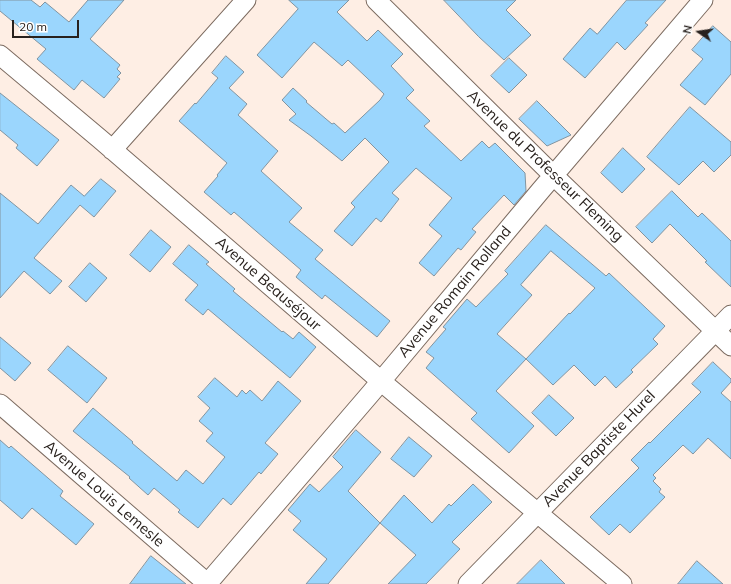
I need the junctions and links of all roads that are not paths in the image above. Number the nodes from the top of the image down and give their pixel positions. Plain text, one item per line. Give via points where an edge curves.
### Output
1 (246, 0) edge
2 (376, 0) edge
3 (703, 0) edge
4 (0, 55) edge
5 (112, 150) junction
6 (554, 176) junction
7 (731, 315) edge
8 (714, 331) junction
9 (731, 346) edge
10 (381, 381) junction
11 (0, 404) edge
12 (538, 512) junction
13 (208, 584) edge
14 (468, 584) edge
15 (622, 584) edge

1 - 5 street
2 - 6 street, Avenue du Professeur Fleming
3 - 6 street, Avenue Romain Rolland
4 - 5 street, Avenue Beauséjour
5 - 10 street, Avenue Beauséjour
6 - 8 street, Avenue du Professeur Fleming
6 - 10 street, Avenue Romain Rolland
7 - 8 street, Avenue Baptiste Hurel
8 - 9 street, Avenue du Professeur Fleming
8 - 12 street, Avenue Baptiste Hurel
10 - 12 street, Avenue Beauséjour
10 - 13 street, Avenue Romain Rolland
11 - 13 street, Avenue Louis Lemesle
12 - 14 street, Avenue Baptiste Hurel
12 - 15 street, Avenue Beauséjour

